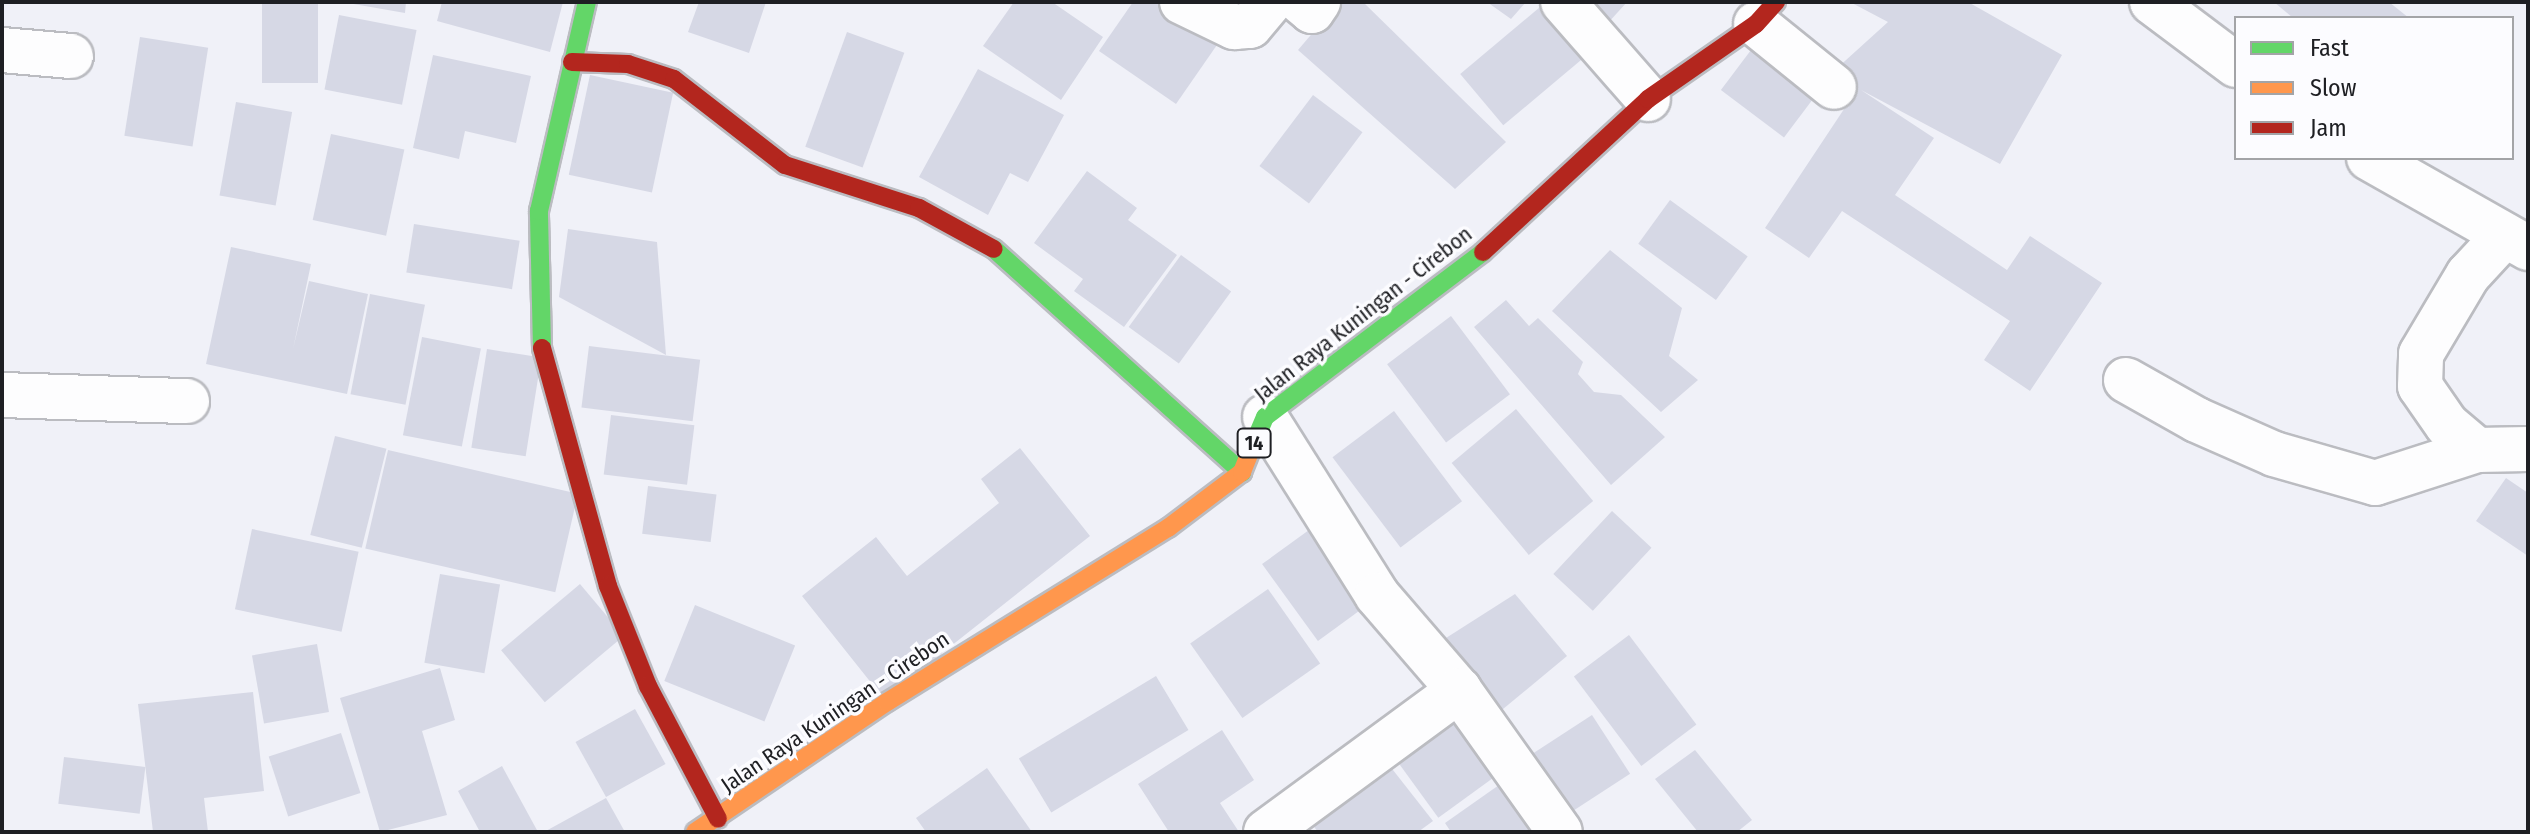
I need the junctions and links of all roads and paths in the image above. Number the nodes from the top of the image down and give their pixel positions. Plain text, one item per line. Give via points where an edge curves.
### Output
1 (587, 2) edge
2 (1182, 2) edge
3 (1270, 2) edge
4 (1301, 2) edge
5 (1318, 2) edge
6 (1563, 2) edge
7 (2152, 2) edge
8 (1766, 13) edge
9 (2, 50) edge
10 (71, 56) dead end
11 (572, 62) junction
12 (2234, 64) edge
13 (1834, 87) dead end
14 (1648, 99) junction
15 (2373, 160) edge
16 (2517, 242) edge
17 (2126, 380) dead end
18 (2, 395) edge
19 (187, 401) dead end
20 (1265, 417) junction
21 (2528, 449) edge
22 (2477, 450) junction
23 (1242, 472) junction
24 (1459, 690) junction
25 (718, 819) junction
26 (695, 832) edge
27 (1266, 832) edge
28 (1560, 832) edge

1 - 11 main road
2 - 3 street via 1234,27 1250,26
4 - 5 street via 1312,11
6 - 14 street
7 - 12 street
8 - 13 street
8 - 14 main road, Jalan Raya Kuningan - Cirebon / 14
9 - 10 street
11 - 23 main road via 628,64 674,79 785,165 919,208 1003,254
11 - 25 main road via 539,211 539,336 564,442 608,586 648,686
14 - 20 main road, Jalan Raya Kuningan - Cirebon / 14 via 1493,244
15 - 16 street
16 - 22 street via 2468,275 2421,354 2420,386 2447,425
17 - 22 street via 2274,454 2375,483
18 - 19 street
20 - 23 main road, Jalan Raya Kuningan - Cirebon / 14
20 - 24 street via 1377,595
21 - 22 street
23 - 25 main road, Jalan Raya Kuningan - Cirebon / 14 via 1168,528 887,702
24 - 27 street
24 - 28 street
25 - 26 main road, Jalan Raya Kuningan - Cirebon / 14

